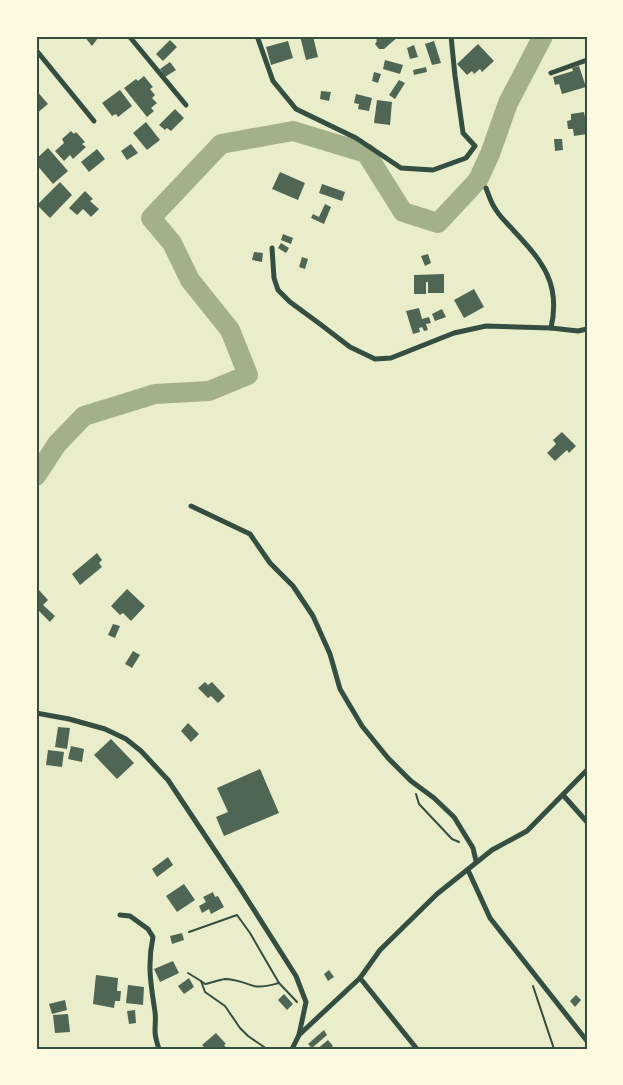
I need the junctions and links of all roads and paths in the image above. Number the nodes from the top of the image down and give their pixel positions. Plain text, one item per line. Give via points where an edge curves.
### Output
1 (129, 36) edge
2 (257, 36) edge
3 (451, 36) edge
4 (36, 50) edge
5 (587, 60) edge
6 (551, 73) dead end
7 (186, 105) dead end
8 (94, 121) dead end
9 (486, 188) dead end
10 (272, 248) dead end
11 (551, 328) junction
12 (587, 329) edge
13 (191, 506) dead end
14 (36, 713) edge
15 (587, 770) edge
16 (411, 781) junction
17 (563, 795) junction
18 (587, 822) edge
19 (473, 848) junction
20 (476, 861) junction
21 (468, 870) junction
22 (120, 915) dead end
23 (189, 932) dead end
24 (188, 972) dead end
25 (360, 978) junction
26 (201, 981) junction
27 (279, 983) junction
28 (533, 986) dead end
29 (306, 1002) junction
30 (299, 1035) junction
31 (587, 1041) edge
32 (159, 1049) edge
33 (267, 1049) edge
34 (292, 1049) edge
35 (417, 1049) edge
36 (554, 1049) edge

1 - 7 street
2 - 3 street via 273,81 296,109 356,138 401,168 433,170 466,159 476,146 463,133
4 - 8 street
5 - 6 street
9 - 11 street via 495,208 548,274 555,311
10 - 11 street via 278,290 350,347 375,359 391,358 454,333 486,326
11 - 12 street
13 - 16 street via 250,534 270,563 293,586 313,616 340,689 362,726
14 - 29 street via 105,729 141,751 189,810 296,976
15 - 17 street
16 - 19 street via 454,818
16 - 19 path via 419,804 452,838
17 - 18 street
17 - 20 street via 527,831
19 - 20 street
20 - 21 street
21 - 25 street via 437,894 380,950
21 - 31 street via 489,918
22 - 32 street via 130,916 153,937 149,968 156,1015 154,1034
23 - 27 path via 237,915
24 - 26 path
25 - 30 street
25 - 35 street
26 - 27 path via 205,984 234,980 260,987
26 - 33 path via 205,992 225,1006 248,1036
27 - 29 path via 297,1001
28 - 36 path
29 - 30 street
30 - 34 street

